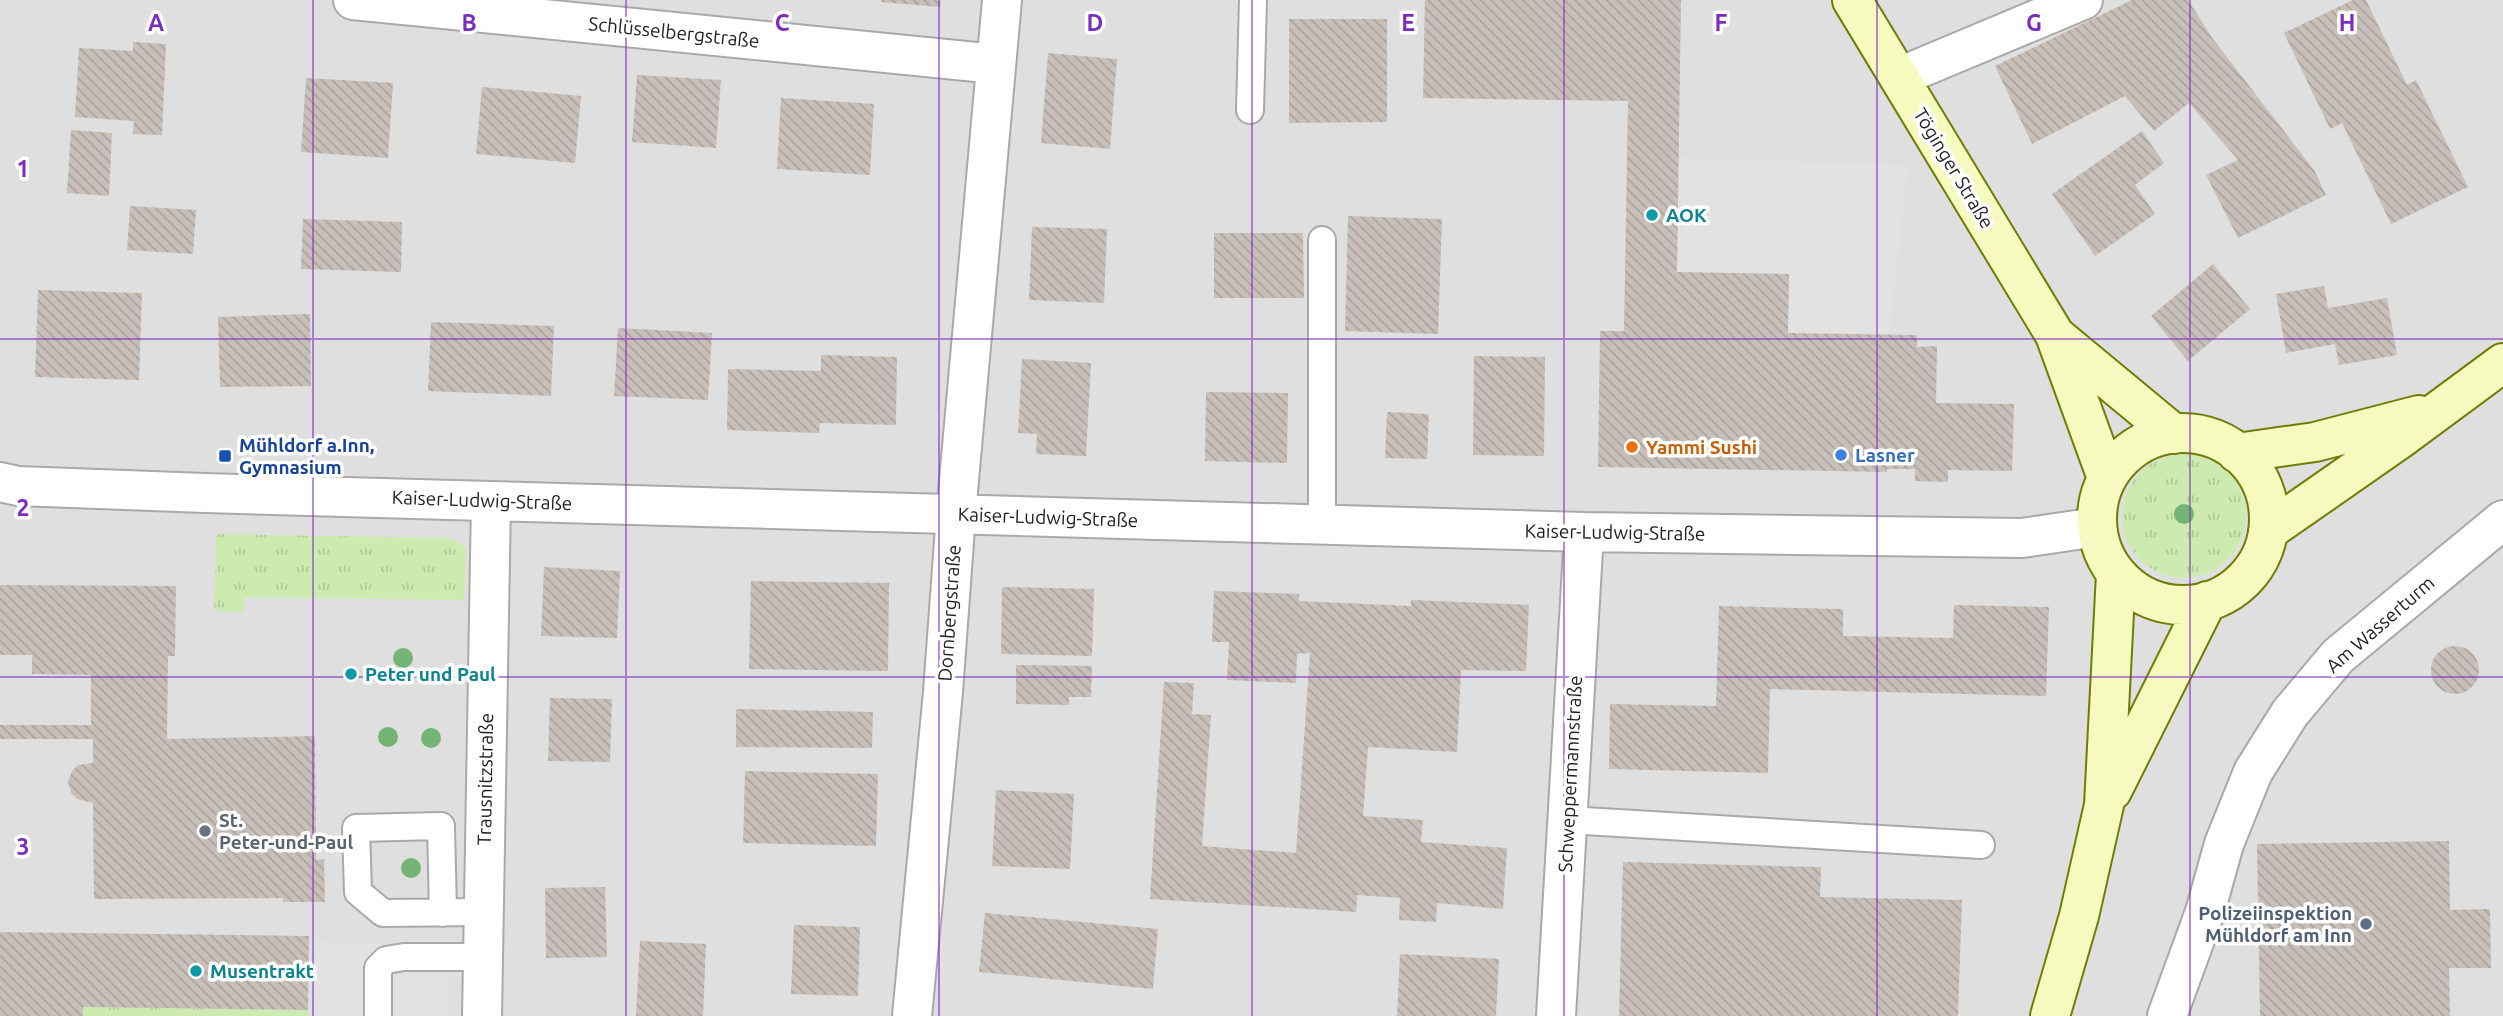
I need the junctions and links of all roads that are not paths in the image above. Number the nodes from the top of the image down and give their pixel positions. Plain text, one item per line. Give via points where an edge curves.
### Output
1 (356, 0) edge
2 (1002, 0) edge
3 (1253, 0) edge
4 (1852, 0) edge
5 (2083, 0) edge
6 (996, 64) junction
7 (1899, 76) junction
8 (1250, 110) dead end
9 (1322, 240) dead end
10 (2055, 335) junction
11 (2503, 363) edge
12 (2438, 410) junction
13 (2174, 434) junction
14 (2237, 453) junction
15 (2107, 478) junction
16 (0, 482) edge
17 (491, 500) junction
18 (956, 514) junction
19 (2503, 520) edge
20 (1322, 524) junction
21 (2097, 527) junction
22 (2268, 531) junction
23 (1584, 532) junction
24 (2116, 574) junction
25 (2207, 601) junction
26 (2104, 805) junction
27 (1567, 820) junction
28 (1981, 845) dead end
29 (483, 912) junction
30 (443, 913) dead end
31 (482, 957) junction
32 (378, 1016) edge
33 (482, 1016) edge
34 (912, 1016) edge
35 (1556, 1016) edge
36 (2050, 1016) edge
37 (2166, 1016) edge

1 - 6 street, Schlüsselbergstraße
2 - 6 street, Dornbergstraße
3 - 8 lane
4 - 7 main road, Töginger Straße
5 - 7 street
6 - 18 street, Dornbergstraße
7 - 10 main road, Töginger Straße
9 - 20 lane
10 - 13 main road, Töginger Straße
10 - 15 main road, Töginger Straße
11 - 12 main road
12 - 14 main road via 2315,442
12 - 22 main road
13 - 14 main road via 2207,437
13 - 15 main road via 2142,443
14 - 22 main road via 2254,471 2265,494
15 - 21 main road
16 - 17 street, Kaiser-Ludwig-Straße
17 - 18 street, Kaiser-Ludwig-Straße
17 - 29 street, Trausnitzstraße
18 - 20 street, Kaiser-Ludwig-Straße
18 - 34 street, Dornbergstraße
19 - 37 street, Am Wasserturm via 2338,656 2290,713 2248,784
20 - 23 street, Kaiser-Ludwig-Straße
21 - 23 street, Kaiser-Ludwig-Straße via 2022,538
21 - 24 main road via 2100,544
22 - 25 main road via 2249,573
23 - 27 street, Schweppermannstraße
24 - 25 main road via 2142,595 2158,601 2191,605
24 - 26 main road
25 - 26 main road
26 - 36 main road
27 - 28 lane
27 - 35 street, Schweppermannstraße
29 - 30 lane
29 - 31 street, Trausnitzstraße
31 - 32 lane via 386,960 378,968
31 - 33 street, Trausnitzstraße

